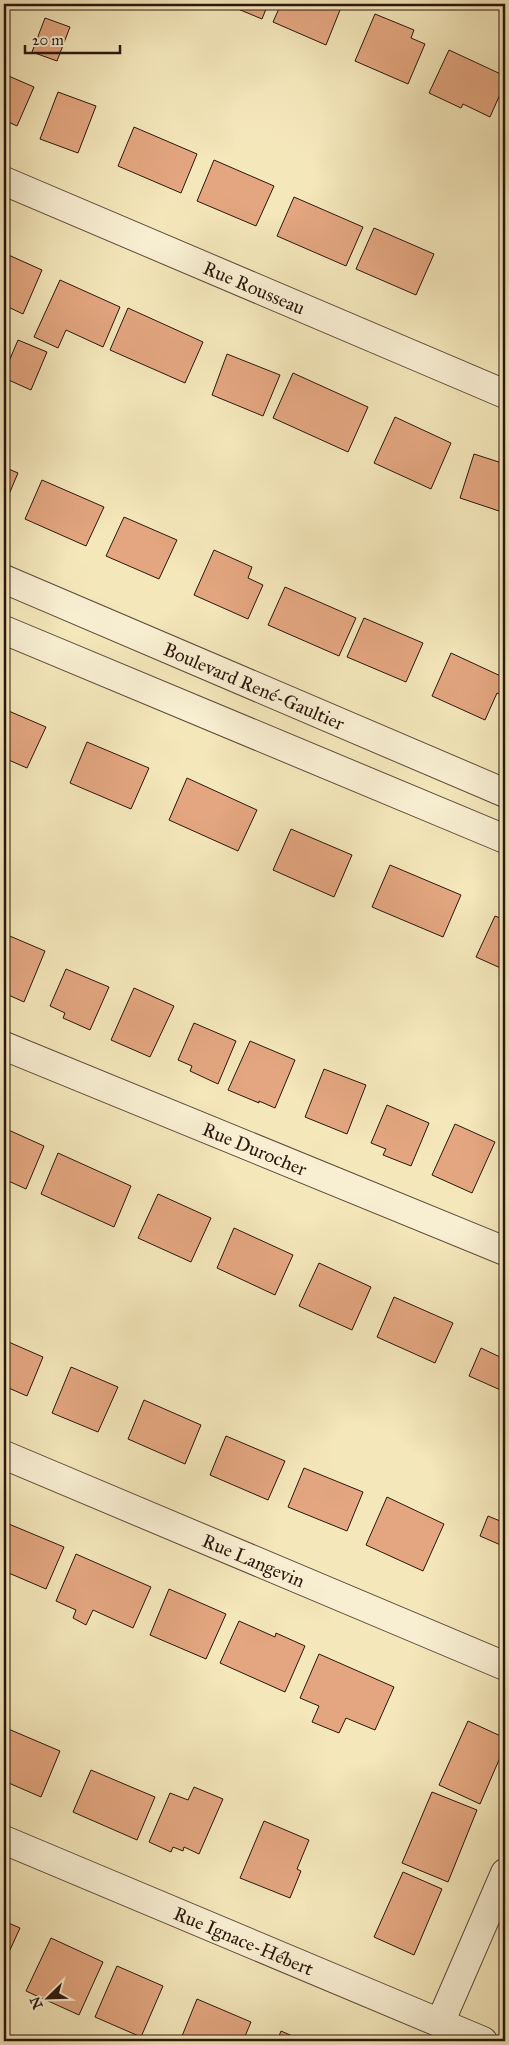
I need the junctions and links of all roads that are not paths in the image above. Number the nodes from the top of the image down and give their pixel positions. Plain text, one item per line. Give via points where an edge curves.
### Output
1 (4, 181) edge
2 (505, 394) edge
3 (4, 579) edge
4 (4, 630) edge
5 (505, 793) edge
6 (505, 839) edge
7 (4, 1046) edge
8 (505, 1251) edge
9 (4, 1455) edge
10 (505, 1666) edge
11 (4, 1840) edge
12 (505, 1873) edge
13 (440, 2023) junction
14 (483, 2041) edge

1 - 2 street, Rue Rousseau
3 - 5 street, Boulevard René-Gaultier
4 - 6 street
7 - 8 street, Rue Durocher
9 - 10 street, Rue Langevin
11 - 13 street, Rue Ignace-Hébert
12 - 13 street
13 - 14 street, Rue Ignace-Hébert

